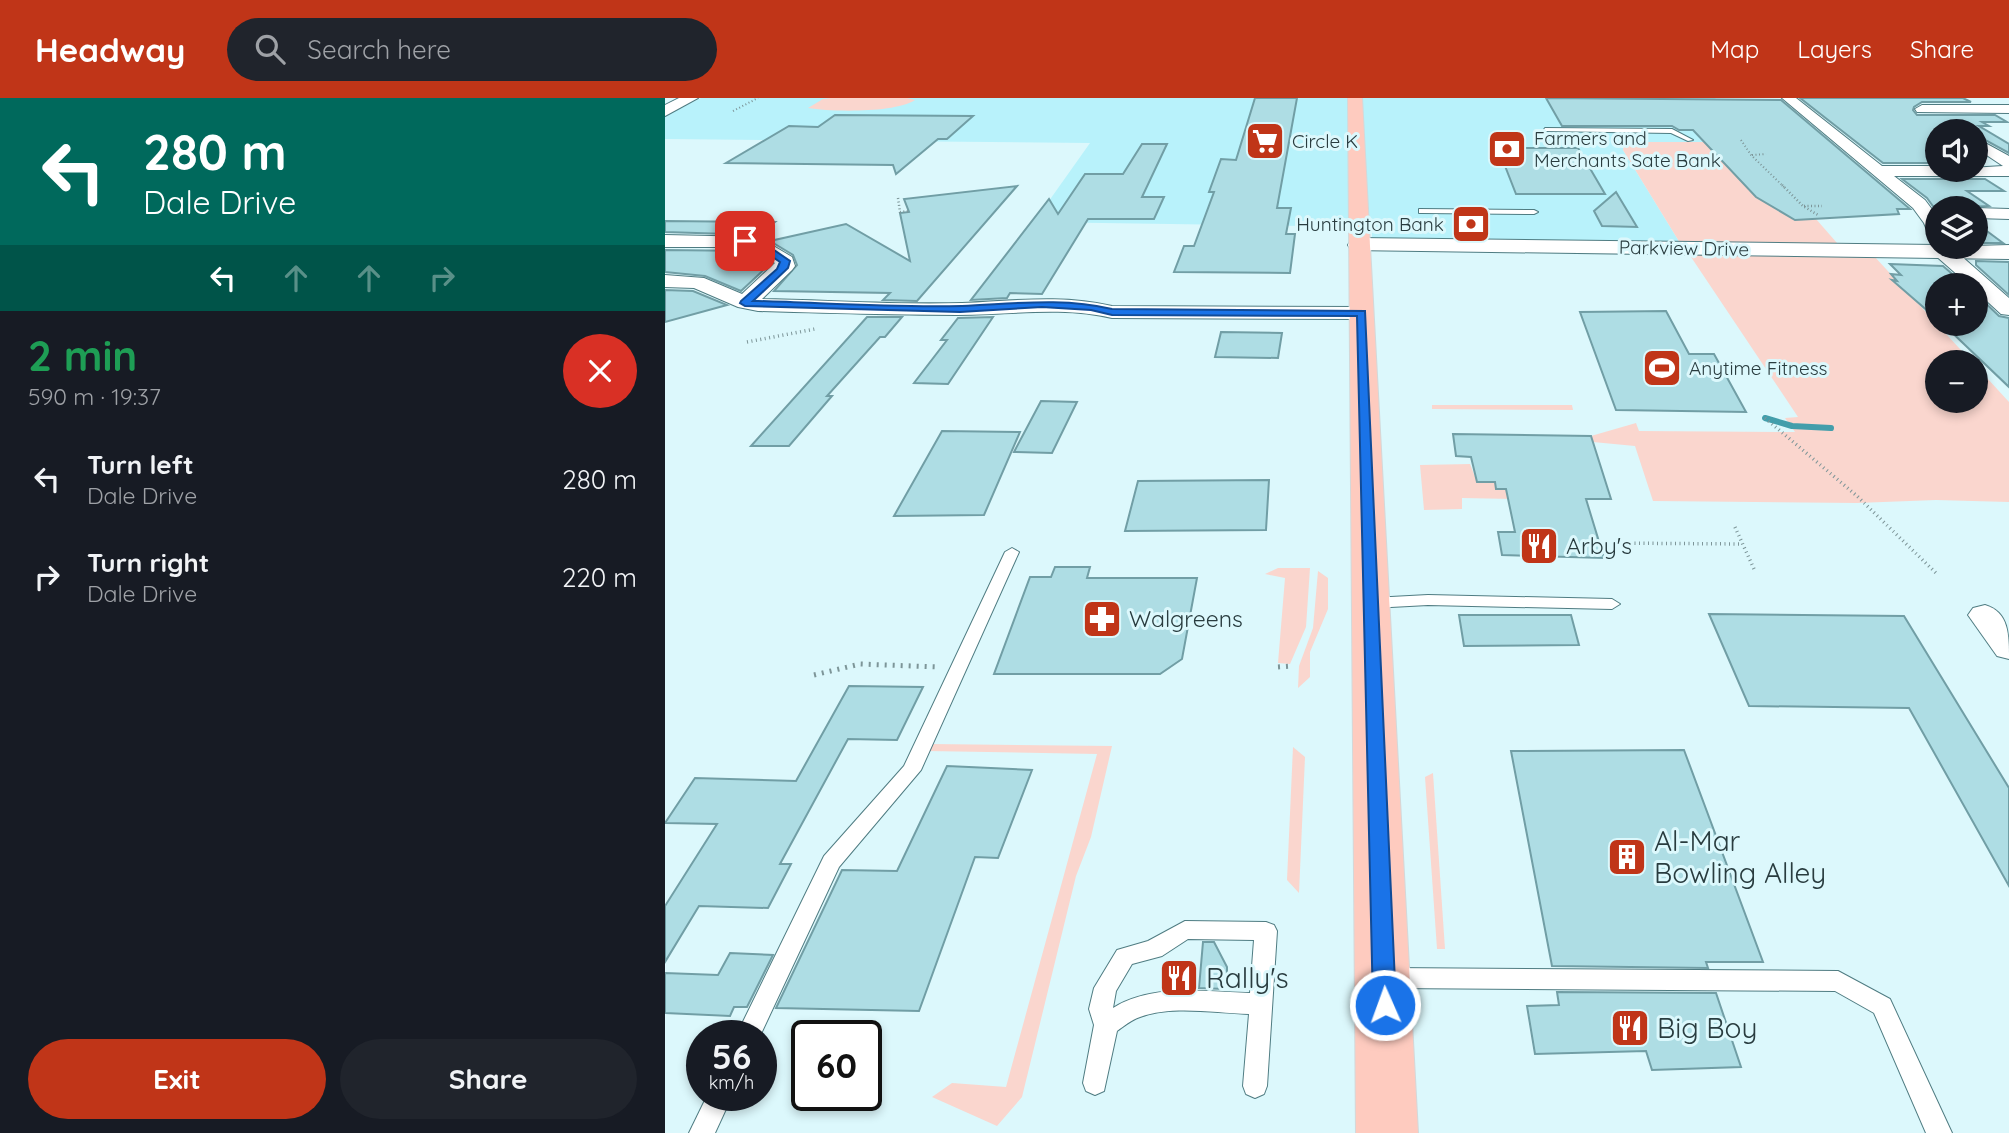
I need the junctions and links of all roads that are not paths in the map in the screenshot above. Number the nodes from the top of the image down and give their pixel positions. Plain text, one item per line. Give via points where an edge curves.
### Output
1 (691, 98) edge
2 (1355, 98) edge
3 (1788, 98) edge
4 (2009, 109) edge
5 (665, 111) edge
6 (1938, 119) edge
7 (1545, 130) dead end
8 (1998, 138) dead end
9 (1988, 139) edge
10 (1689, 140) dead end
11 (1988, 148) edge
12 (2009, 163) edge
13 (1878, 171) junction
14 (2009, 171) edge
15 (1925, 208) edge
16 (1422, 212) dead end
17 (1534, 212) dead end
18 (1988, 213) edge
19 (2009, 214) edge
20 (665, 241) edge
21 (1359, 245) junction
22 (1925, 245) edge
23 (1988, 250) edge
24 (2009, 252) edge
25 (1959, 259) edge
26 (665, 281) edge
27 (1999, 291) edge
28 (745, 303) junction
29 (2009, 309) edge
30 (1362, 313) junction
31 (1011, 552) dead end
32 (1372, 603) junction
33 (1612, 604) dead end
34 (1985, 615) dead end
35 (2009, 648) edge
36 (1384, 978) junction
37 (1261, 1004) junction
38 (756, 1020) edge
39 (1106, 1026) junction
40 (1095, 1083) dead end
41 (1255, 1086) dead end
42 (713, 1111) edge
43 (702, 1133) edge
44 (1387, 1133) edge
45 (1939, 1133) edge

1 - 5 street
2 - 21 main road
3 - 13 street
4 - 6 street via 1918,106
7 - 10 lane via 1672,131
8 - 9 street
11 - 12 street
13 - 14 street
13 - 15 street
16 - 17 lane
18 - 19 street
20 - 28 street via 758,243 785,261
21 - 22 street, Parkview Drive
21 - 30 main road
23 - 24 street, Parkview Drive
25 - 27 street
26 - 28 street via 697,282
27 - 29 street
28 - 30 street via 960,309 1042,304 1112,312
30 - 32 main road
31 - 38 lane via 912,770 831,862
32 - 33 lane
32 - 36 main road
34 - 35 street
36 - 44 main road
36 - 45 lane via 1838,981 1882,1006
37 - 39 lane via 1143,1006
37 - 39 lane via 1266,931 1185,930 1154,949 1125,957 1105,988 1101,1009
37 - 41 lane
39 - 40 lane
42 - 43 lane

